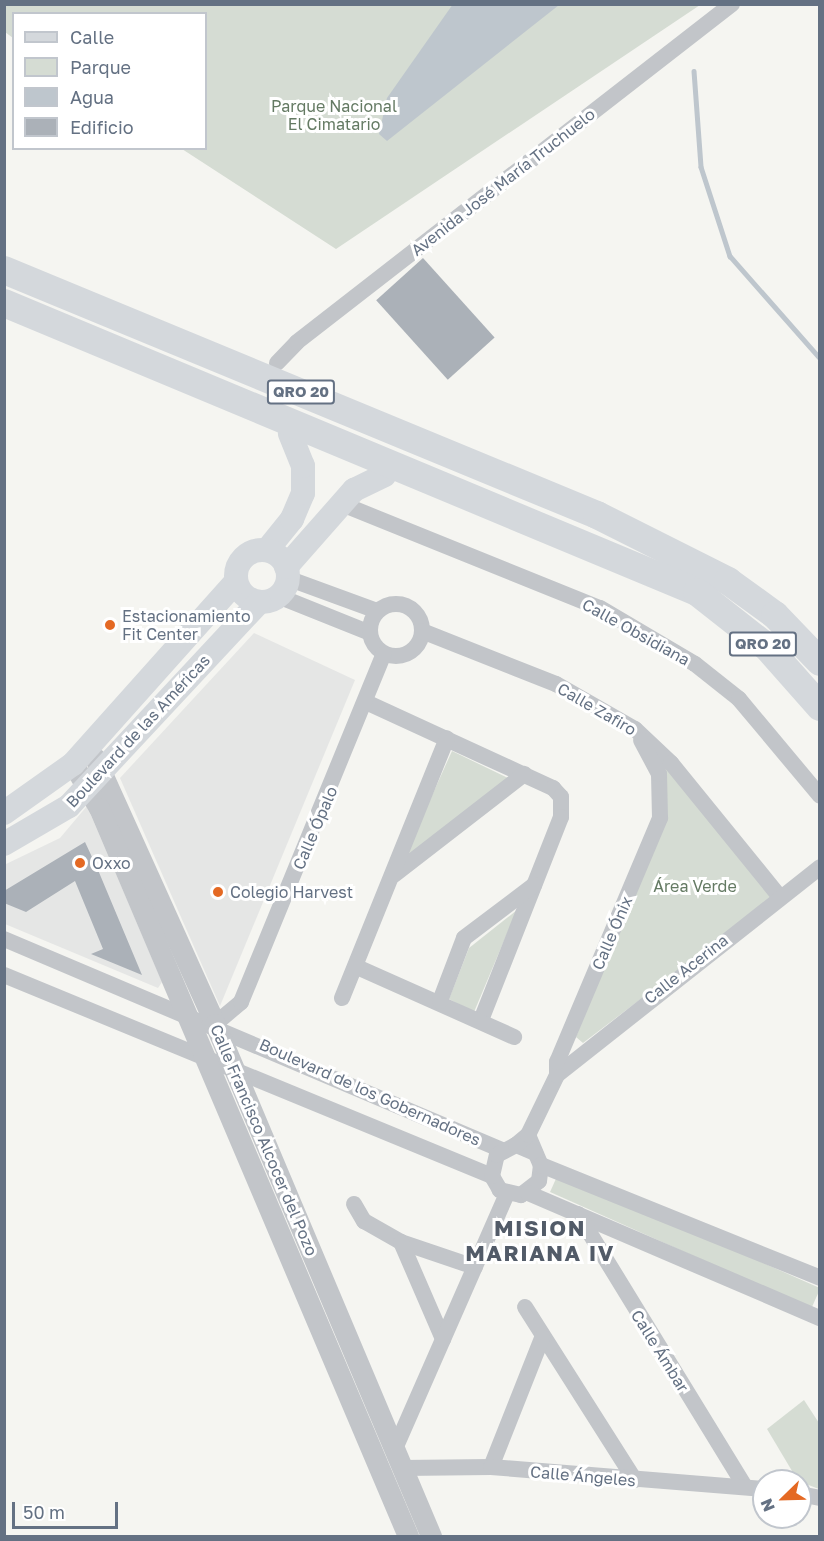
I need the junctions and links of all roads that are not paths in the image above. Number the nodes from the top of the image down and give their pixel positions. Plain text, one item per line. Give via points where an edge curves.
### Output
1 (732, 4) edge
2 (4, 251) edge
3 (4, 270) edge
4 (4, 303) edge
5 (4, 314) edge
6 (277, 363) junction
7 (290, 434) junction
8 (385, 475) junction
9 (342, 504) junction
10 (597, 515) junction
11 (584, 541) junction
12 (267, 550) junction
13 (236, 582) junction
14 (278, 586) junction
15 (377, 611) junction
16 (422, 631) junction
17 (369, 633) junction
18 (384, 654) junction
19 (819, 662) edge
20 (368, 703) junction
21 (819, 707) edge
22 (635, 729) junction
23 (447, 738) junction
24 (81, 756) junction
25 (524, 774) junction
26 (96, 779) junction
27 (819, 796) edge
28 (4, 813) edge
29 (4, 844) edge
30 (819, 867) edge
31 (393, 876) junction
32 (534, 885) junction
33 (779, 896) junction
34 (4, 939) edge
35 (357, 967) junction
36 (4, 975) edge
37 (342, 998) dead end
38 (440, 1001) junction
39 (186, 1012) junction
40 (481, 1020) junction
41 (215, 1024) junction
42 (568, 1035) junction
43 (514, 1037) dead end
44 (584, 1052) junction
45 (206, 1059) junction
46 (234, 1070) junction
47 (557, 1075) junction
48 (515, 1143) junction
49 (538, 1159) junction
50 (492, 1176) junction
51 (528, 1193) junction
52 (507, 1194) junction
53 (354, 1204) dead end
54 (578, 1214) junction
55 (401, 1242) junction
56 (475, 1267) junction
57 (819, 1278) edge
58 (525, 1307) dead end
59 (819, 1318) edge
60 (542, 1338) junction
61 (444, 1339) junction
62 (398, 1459) junction
63 (491, 1467) junction
64 (635, 1480) junction
65 (745, 1487) junction
66 (752, 1488) edge
67 (408, 1536) edge
68 (431, 1536) edge

1 - 6 street, Avenida José María Truchuelo via 297,342
2 - 6 highway
3 - 10 highway, QRO 20
4 - 11 highway, QRO 20
5 - 7 highway
6 - 10 highway via 538,470
7 - 8 highway
7 - 12 main road via 303,466 303,493 292,519
8 - 9 main road, Boulevard de las Américas
8 - 11 highway via 496,517
9 - 14 main road, Boulevard de las Américas
9 - 27 street, Calle Obsidiana via 600,608 695,664 739,699
10 - 19 highway, QRO 20 via 728,581 775,615
11 - 21 highway, QRO 20 via 697,592 730,615
12 - 13 main road, Boulevard de las Américas via 243,557
12 - 14 main road
13 - 14 main road via 244,596
13 - 24 main road, Boulevard de las Américas
14 - 15 street
14 - 17 street
14 - 26 main road, Boulevard de las Américas
15 - 16 street via 402,605 416,615
15 - 17 street
16 - 18 street via 409,652
16 - 22 street, Calle Zafiro via 556,684
17 - 18 street
18 - 20 street, Calle Ópalo
20 - 23 street
20 - 41 street, Calle Ópalo via 241,1002
22 - 33 street, Calle Zafiro via 671,763
22 - 42 street, Calle Ónix via 659,774 660,818
23 - 25 street
23 - 31 street
24 - 26 street, Calle Francisco Alcocer del Pozo
24 - 28 main road, Boulevard de las Américas
25 - 31 street
25 - 32 street via 561,797 561,817
26 - 29 main road, Boulevard de las Américas via 41,825
26 - 39 street, Calle Francisco Alcocer del Pozo
26 - 41 street, Calle Francisco Alcocer del Pozo
30 - 33 street, Calle Acerina
31 - 35 street
32 - 38 street via 464,938
32 - 40 street
33 - 44 street, Calle Acerina
34 - 39 street, Boulevard de los Gobernadores
35 - 37 street
35 - 38 street
36 - 45 street, Boulevard de los Gobernadores
38 - 40 street
39 - 41 street, Boulevard de los Gobernadores
39 - 45 street, Calle Francisco Alcocer del Pozo
40 - 43 street
41 - 46 street, Calle Francisco Alcocer del Pozo
41 - 48 street, Boulevard de los Gobernadores
42 - 44 street via 571,1046
42 - 47 street, Calle Ónix
44 - 47 street, Calle Acerina
45 - 46 street, Boulevard de los Gobernadores
45 - 67 street, Calle Francisco Alcocer del Pozo
46 - 50 street, Boulevard de los Gobernadores
46 - 62 street, Calle Francisco Alcocer del Pozo
47 - 48 street, Calle Ónix
48 - 49 street
48 - 50 street via 493,1161
49 - 51 street via 539,1181
49 - 57 street
50 - 52 street
51 - 52 street
51 - 54 street
52 - 56 street
53 - 55 street via 364,1221
54 - 59 street
54 - 65 street, Calle Ámbar
55 - 56 street
55 - 61 street
56 - 61 street
58 - 60 street
60 - 63 street
60 - 64 street
61 - 62 street
62 - 63 street, Calle Ángeles
62 - 68 street, Calle Francisco Alcocer del Pozo
63 - 64 street, Calle Ángeles
64 - 65 street, Calle Ángeles
65 - 66 street, Calle Ángeles

